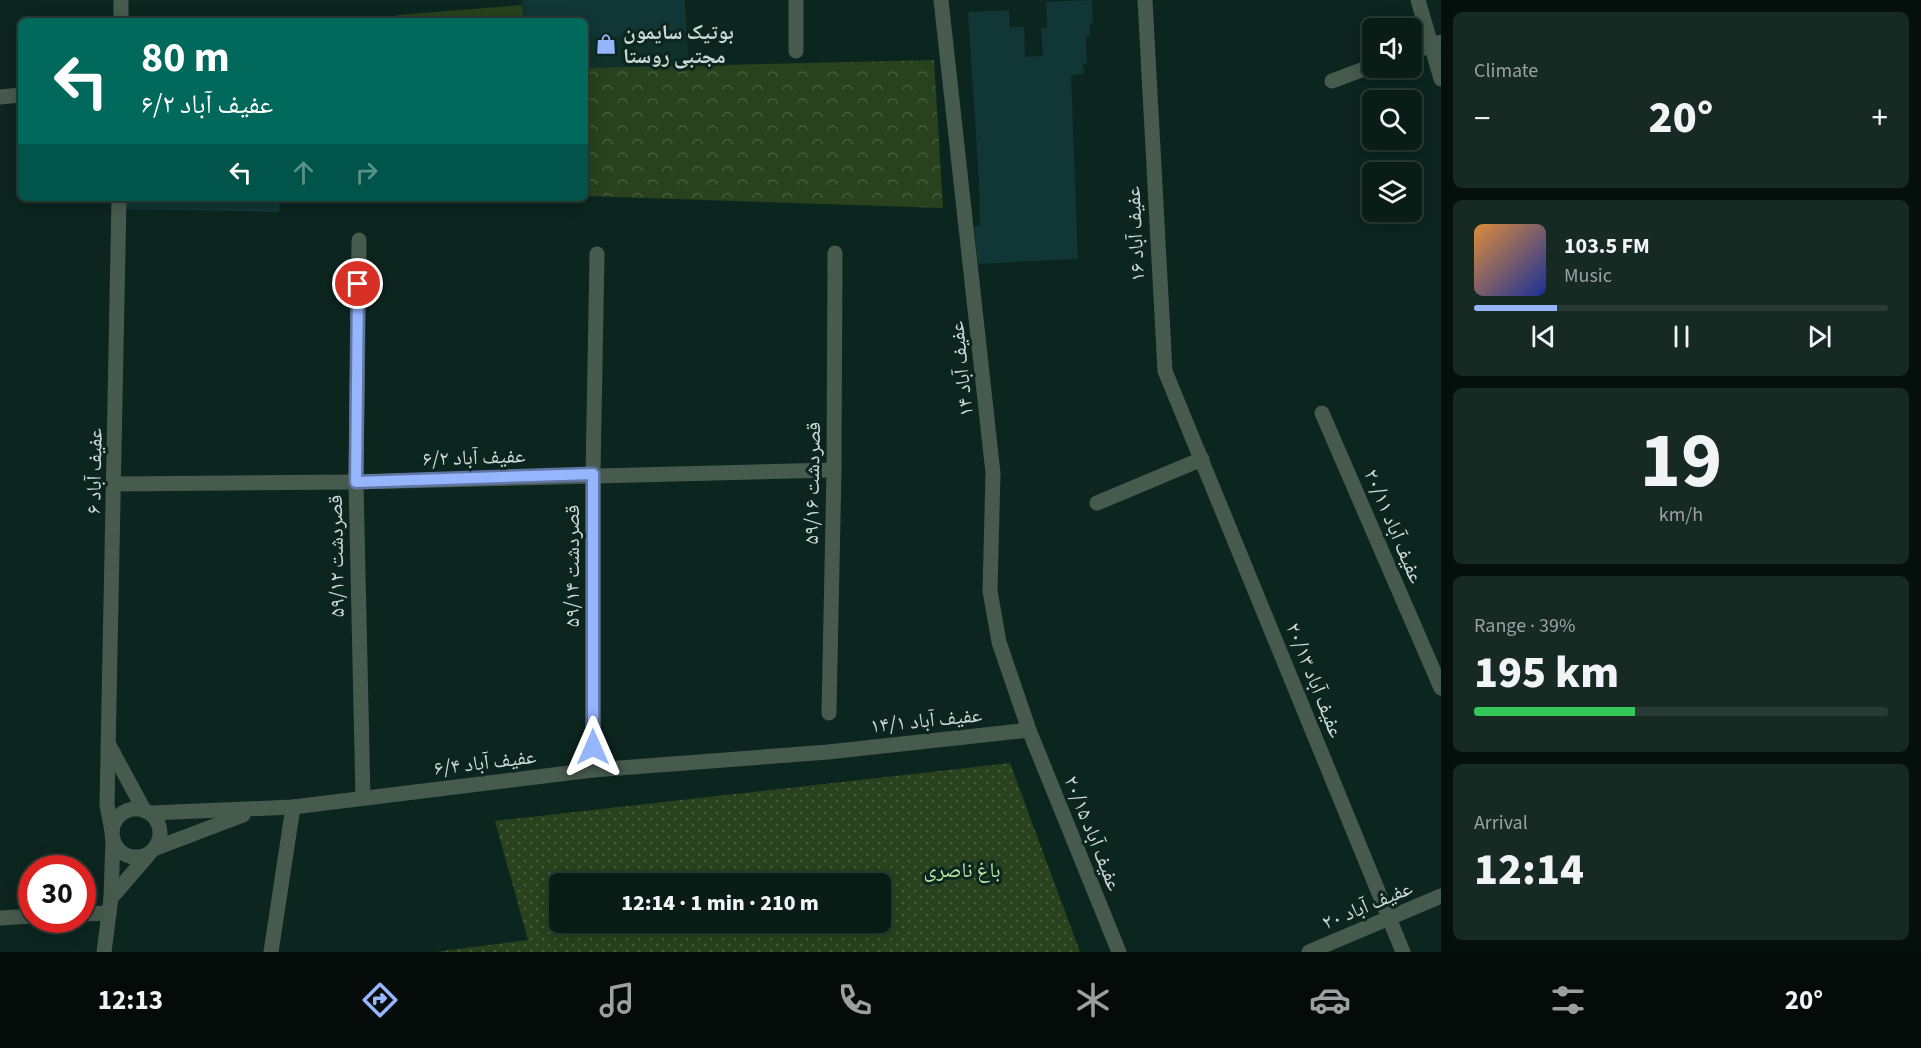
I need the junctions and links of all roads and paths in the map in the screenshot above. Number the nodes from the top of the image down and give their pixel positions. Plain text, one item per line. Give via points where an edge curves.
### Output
1 (121, 0) edge
2 (796, 0) edge
3 (941, 0) edge
4 (1145, 0) edge
5 (1418, 0) edge
6 (121, 18) edge
7 (1436, 44) edge
8 (796, 51) dead end
9 (1362, 70) edge
10 (1441, 79) edge
11 (1332, 81) dead end
12 (18, 95) edge
13 (0, 97) edge
14 (118, 201) edge
15 (359, 240) dead end
16 (835, 253) dead end
17 (597, 254) dead end
18 (1322, 414) dead end
19 (1202, 459) junction
20 (834, 470) junction
21 (593, 474) junction
22 (356, 482) junction
23 (115, 484) junction
24 (1097, 502) dead end
25 (1441, 688) edge
26 (829, 713) dead end
27 (1029, 730) junction
28 (109, 745) junction
29 (828, 752) joint
30 (593, 770) junction
31 (363, 798) junction
32 (293, 807) junction
33 (255, 810) junction
34 (148, 812) junction
35 (112, 834) junction
36 (152, 851) junction
37 (1441, 896) edge
38 (111, 898) junction
39 (96, 913) edge
40 (109, 913) junction
41 (18, 917) edge
42 (0, 918) edge
43 (1389, 918) junction
44 (104, 952) edge
45 (271, 952) edge
46 (1119, 952) edge
47 (1309, 952) edge
48 (1403, 952) edge

1 - 6 street
2 - 8 street
3 - 27 street, عفیف آباد ۱۴ via 993,473 990,591 999,642
4 - 19 street, عفیف آباد ۱۶ via 1162,355
5 - 7 street
7 - 10 street
9 - 11 street
12 - 13 street
14 - 23 street, عفیف آباد ۶
15 - 22 street, ۵۹/۱۲ قصردشت
16 - 20 street, ۵۹/۱۶ قصردشت
17 - 21 street, ۵۹/۱۴ قصردشت
18 - 25 street, عفیف آباد ۲۰/۱۱
19 - 24 street
19 - 43 street, عفیف آباد ۲۰/۱۳
20 - 21 street, عفیف آباد ۶/۲
20 - 26 street, ۵۹/۱۶ قصردشت
21 - 22 street, عفیف آباد ۶/۲
21 - 30 street, ۵۹/۱۴ قصردشت
22 - 23 street, عفیف آباد ۶/۲
22 - 31 street, ۵۹/۱۲ قصردشت
23 - 28 street, عفیف آباد ۶
27 - 29 street, عفیف آباد ۱۴/۱
27 - 46 street, عفیف آباد ۲۰/۱۵
28 - 34 street, عفیف آباد ۶
28 - 35 street, عفیف آباد ۶ via 106,805
29 - 30 street, عفیف آباد ۶/۴
30 - 31 street, عفیف آباد ۶/۴
31 - 32 street, عفیف آباد ۶/۴
32 - 33 street, عفیف آباد ۶/۴
32 - 45 street
33 - 34 street, عفیف آباد ۶/۴
33 - 36 street, عفیف آباد ۶/۴
34 - 35 street via 137,809 123,813
34 - 36 street via 160,826 161,834
35 - 36 street via 117,848 127,855 138,858
35 - 38 street, عفیف آباد ۶
36 - 38 street
37 - 43 street, عفیف آباد ۲۰
38 - 40 street, عفیف آباد ۶
39 - 40 street
40 - 44 street, عفیف آباد ۶
41 - 42 street
43 - 47 street, عفیف آباد ۲۰
43 - 48 street, عفیف آباد ۲۰/۱۳

